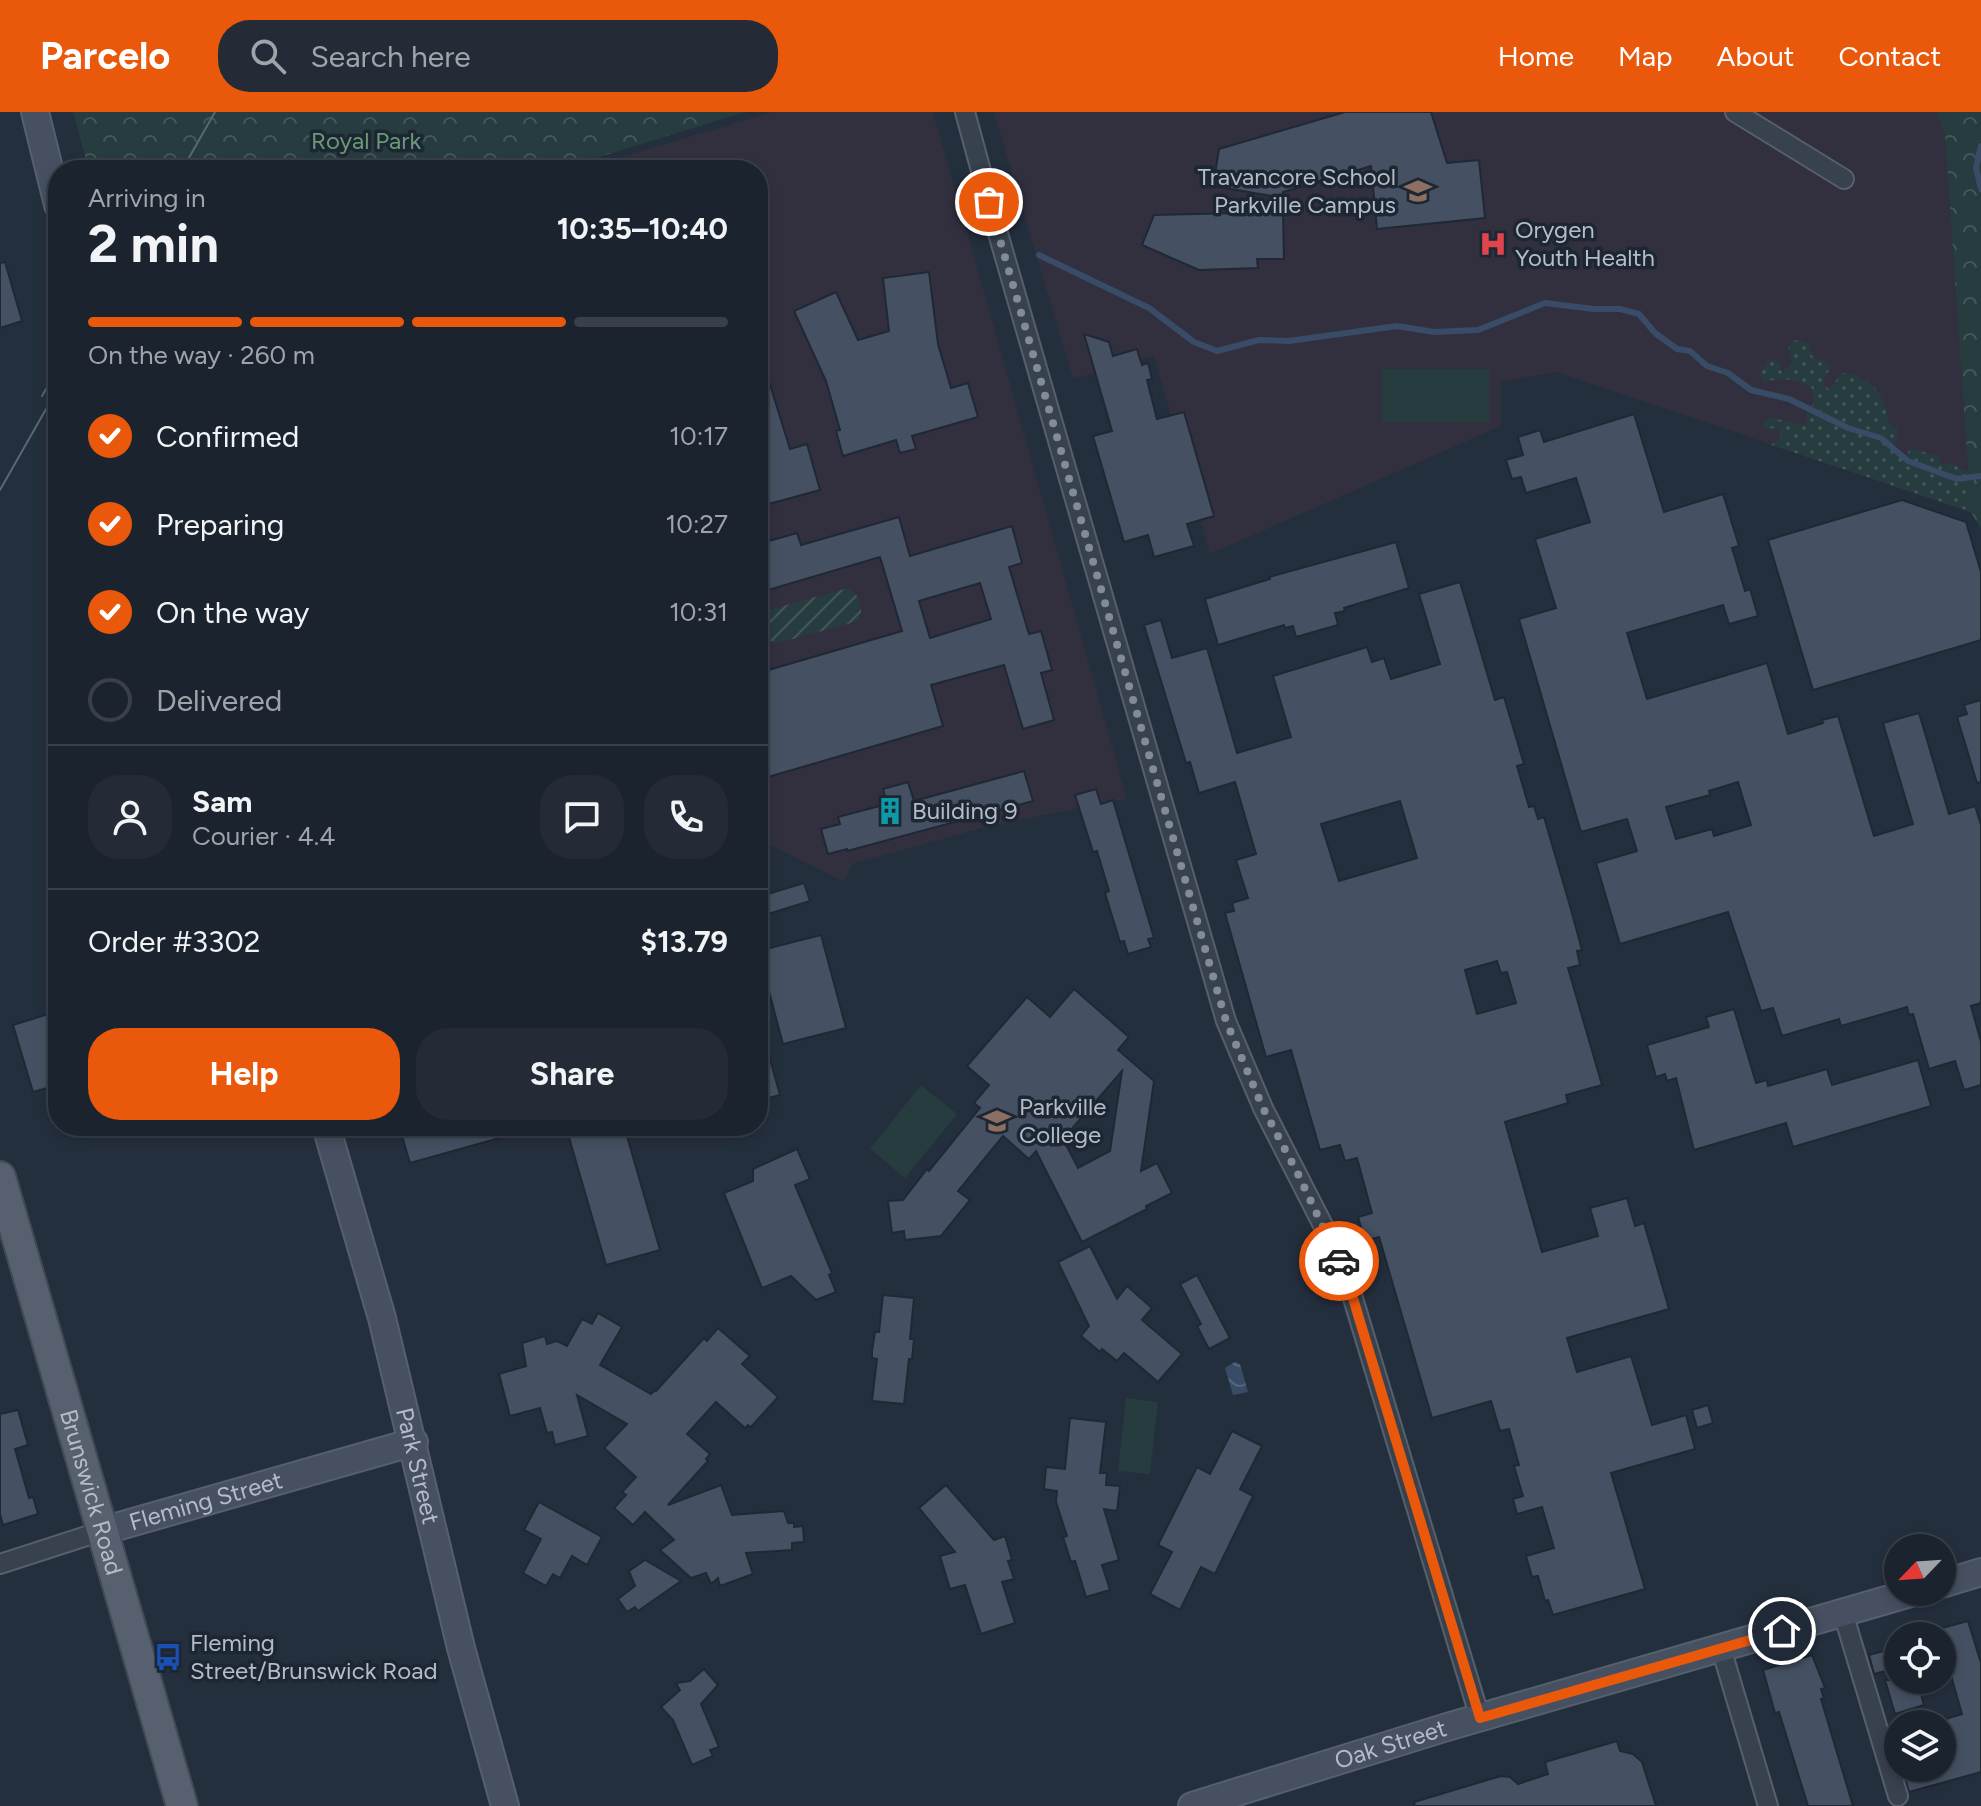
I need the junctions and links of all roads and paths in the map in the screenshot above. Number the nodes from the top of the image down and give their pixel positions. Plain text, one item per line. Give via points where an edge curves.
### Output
1 (35, 112) edge
2 (965, 112) edge
3 (1735, 112) edge
4 (48, 165) edge
5 (1844, 179) dead end
6 (329, 1136) edge
7 (0, 1177) edge
8 (414, 1442) junction
9 (102, 1531) junction
10 (0, 1564) edge
11 (1981, 1572) edge
12 (1956, 1580) edge
13 (1884, 1601) edge
14 (1843, 1613) junction
15 (1721, 1648) junction
16 (1480, 1718) junction
17 (1898, 1796) dead end
18 (1250, 1797) edge
19 (182, 1806) edge
20 (505, 1806) edge
21 (1192, 1806) edge
22 (1768, 1806) edge

1 - 4 street
2 - 16 street via 1226,1021 1352,1295
3 - 5 street
6 - 8 street, Park Street
7 - 9 main road, Brunswick Road
8 - 9 street, Fleming Street
8 - 20 street, Park Street via 461,1648
9 - 10 street, Fleming Street
9 - 19 main road, Brunswick Road
11 - 12 street
13 - 14 street, Oak Street
14 - 15 street, Oak Street
14 - 17 street
15 - 16 street, Oak Street
15 - 22 street
16 - 18 street, Oak Street
18 - 21 street, Oak Street

